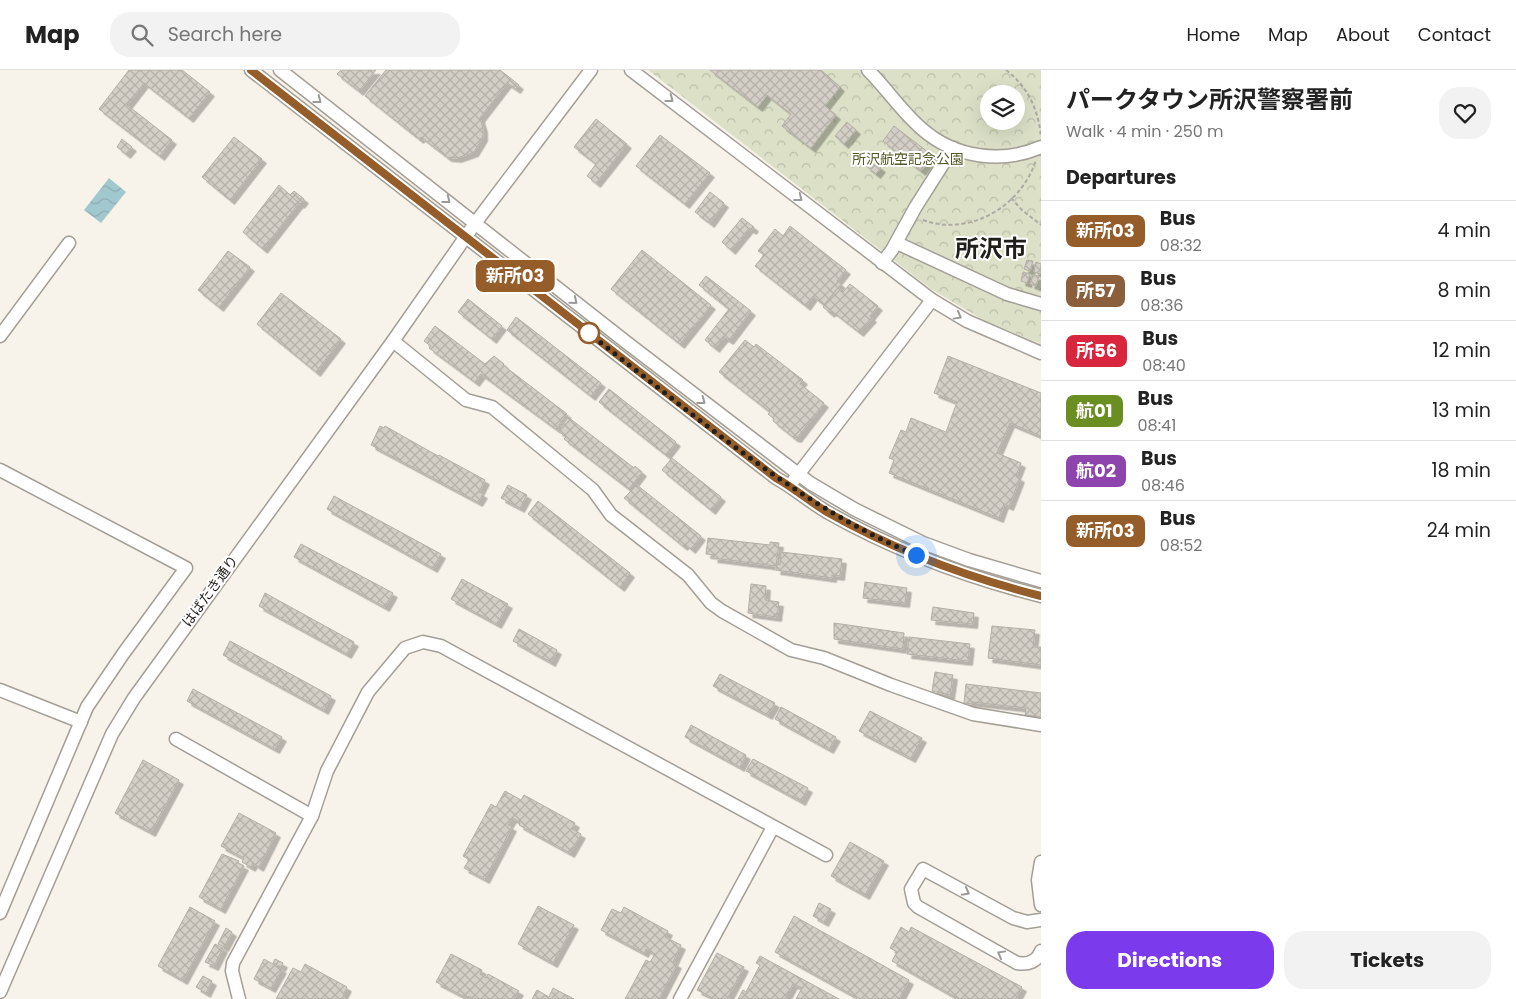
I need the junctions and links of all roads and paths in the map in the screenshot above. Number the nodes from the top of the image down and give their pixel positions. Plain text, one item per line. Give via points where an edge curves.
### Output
1 (251, 70) edge
2 (280, 70) edge
3 (591, 70) edge
4 (631, 70) edge
5 (868, 70) edge
6 (1006, 70) edge
7 (1040, 147) edge
8 (953, 148) junction
9 (1011, 198) junction
10 (912, 216) junction
11 (476, 222) junction
12 (1041, 225) edge
13 (465, 238) junction
14 (897, 242) junction
15 (69, 243) dead end
16 (882, 263) junction
17 (932, 300) junction
18 (1041, 304) edge
19 (0, 336) edge
20 (393, 341) junction
21 (1041, 353) edge
22 (0, 470) edge
23 (798, 474) junction
24 (791, 486) junction
25 (1041, 581) edge
26 (1041, 596) edge
27 (0, 690) edge
28 (81, 722) junction
29 (1041, 724) edge
30 (176, 739) dead end
31 (312, 816) junction
32 (773, 827) junction
33 (826, 855) dead end
34 (1041, 862) edge
35 (1041, 905) edge
36 (0, 914) edge
37 (1041, 920) edge
38 (1041, 951) edge
39 (0, 992) edge
40 (239, 999) edge
41 (680, 999) edge

1 - 13 street
2 -> 11 street
3 - 11 street, はばたき通り
4 -> 16 street
5 - 8 street via 919,126 931,137
6 - 7 path via 1025,88 1033,103 1039,120
7 - 8 street via 998,157 969,154
7 - 9 path via 1027,181
8 - 10 street
9 - 10 path via 983,218 958,225 934,224
9 - 12 path
10 - 14 street
11 - 13 street, はばたき通り
11 -> 23 street
13 - 20 street, はばたき通り
13 - 24 street via 776,478
14 - 16 street
14 - 18 street via 1007,294
15 - 19 street
16 - 17 street
17 -> 21 street via 967,321
17 - 23 street
20 - 29 street via 466,400 492,407 593,490 611,515 688,575 722,610 791,650 824,658 973,714
20 - 39 street, はばたき通り via 158,661 123,715
22 - 28 street via 186,568 123,654 87,707
23 - 24 street
23 - 25 street via 854,509 923,543
24 - 26 street via 827,512 906,551 972,576
27 - 28 street
28 - 36 street
30 - 31 street
31 - 32 street via 327,770 368,692 405,648 433,642
31 - 40 street via 234,963 232,971
32 - 33 street
32 - 41 street
34 - 35 street via 1038,880
38 -> 37 street via 1034,961 1017,963 918,908 910,889 923,869 1013,918 1027,922

